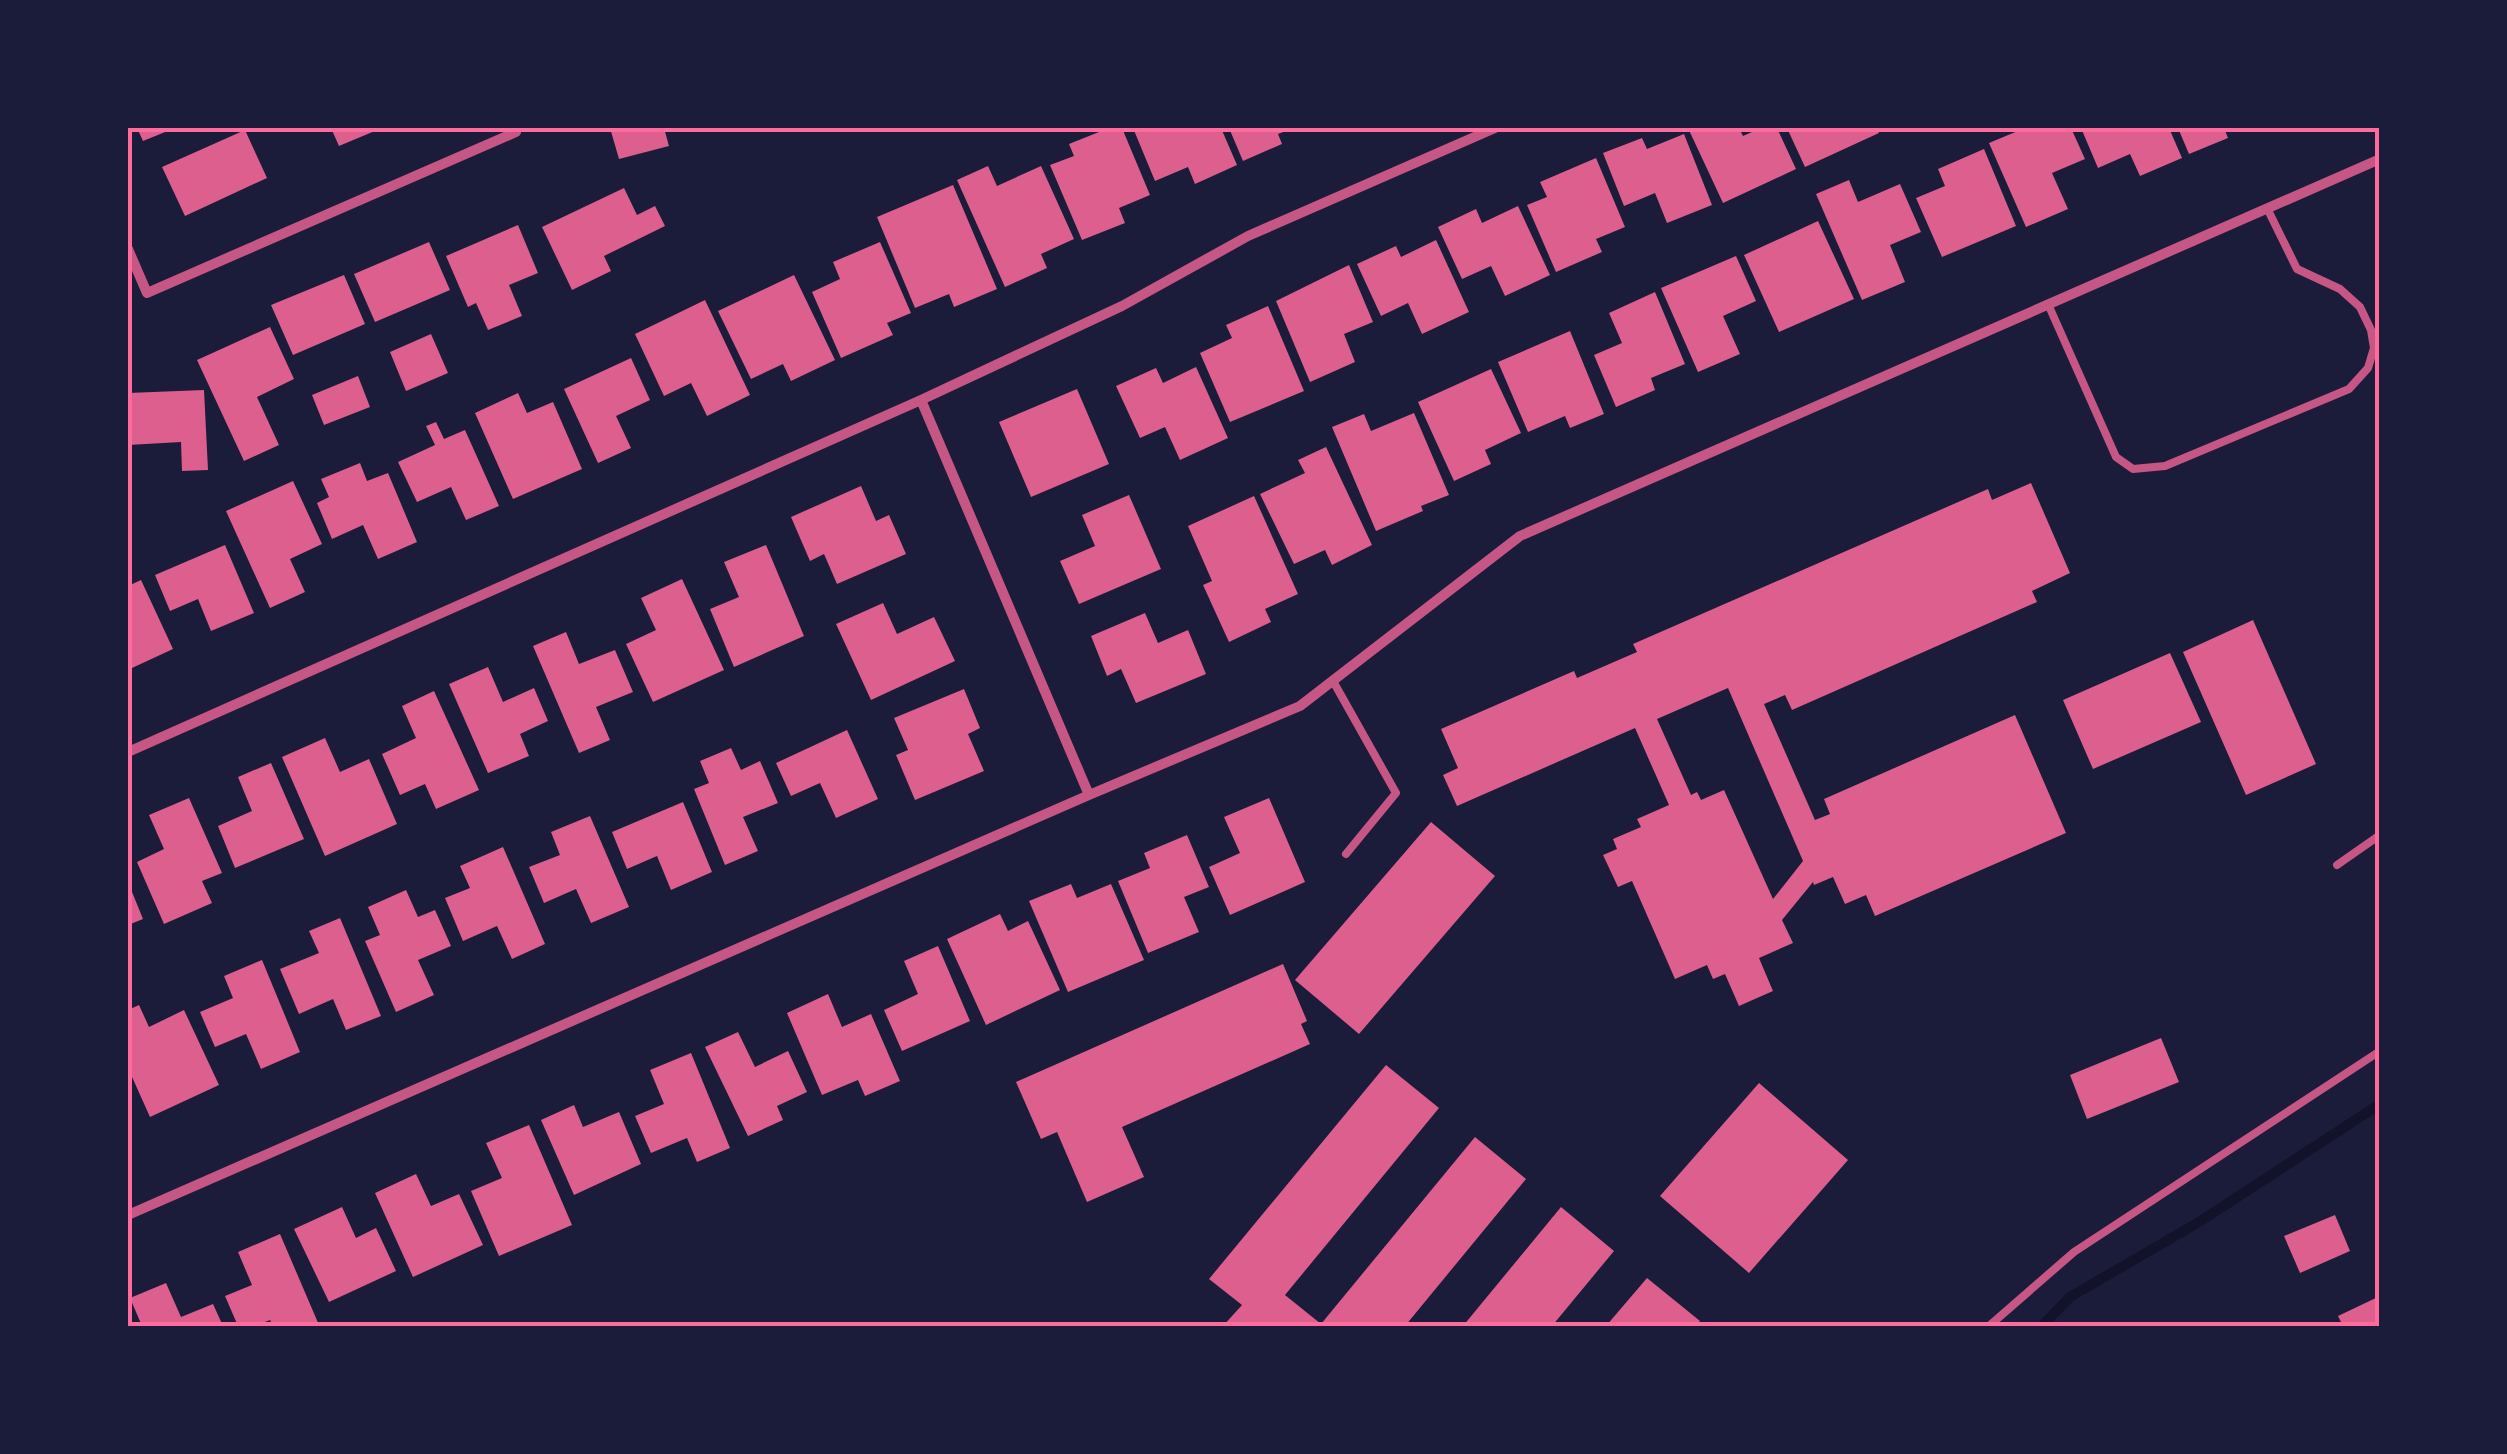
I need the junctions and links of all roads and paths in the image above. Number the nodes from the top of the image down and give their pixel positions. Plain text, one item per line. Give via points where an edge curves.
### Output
1 (1495, 128) edge
2 (515, 130) edge
3 (2380, 159) edge
4 (2266, 208) junction
5 (128, 250) edge
6 (2048, 304) junction
7 (921, 400) junction
8 (1333, 681) junction
9 (128, 752) edge
10 (1089, 795) junction
11 (2380, 835) edge
12 (1346, 854) dead end
13 (2338, 865) dead end
14 (2380, 1051) edge
15 (128, 1215) edge
16 (1990, 1326) edge

1 - 7 street via 1248,236 1122,306
2 - 5 street via 147,293
3 - 4 street
4 - 6 street
4 - 6 lane via 2297,269 2340,289 2360,307 2371,330 2368,368 2349,389 2166,466 2133,470 2116,457
6 - 8 street via 1520,536
7 - 9 street
7 - 10 street
8 - 10 street via 1300,706
8 - 12 lane via 1396,793
10 - 15 street
11 - 13 lane
14 - 16 lane via 2074,1252

